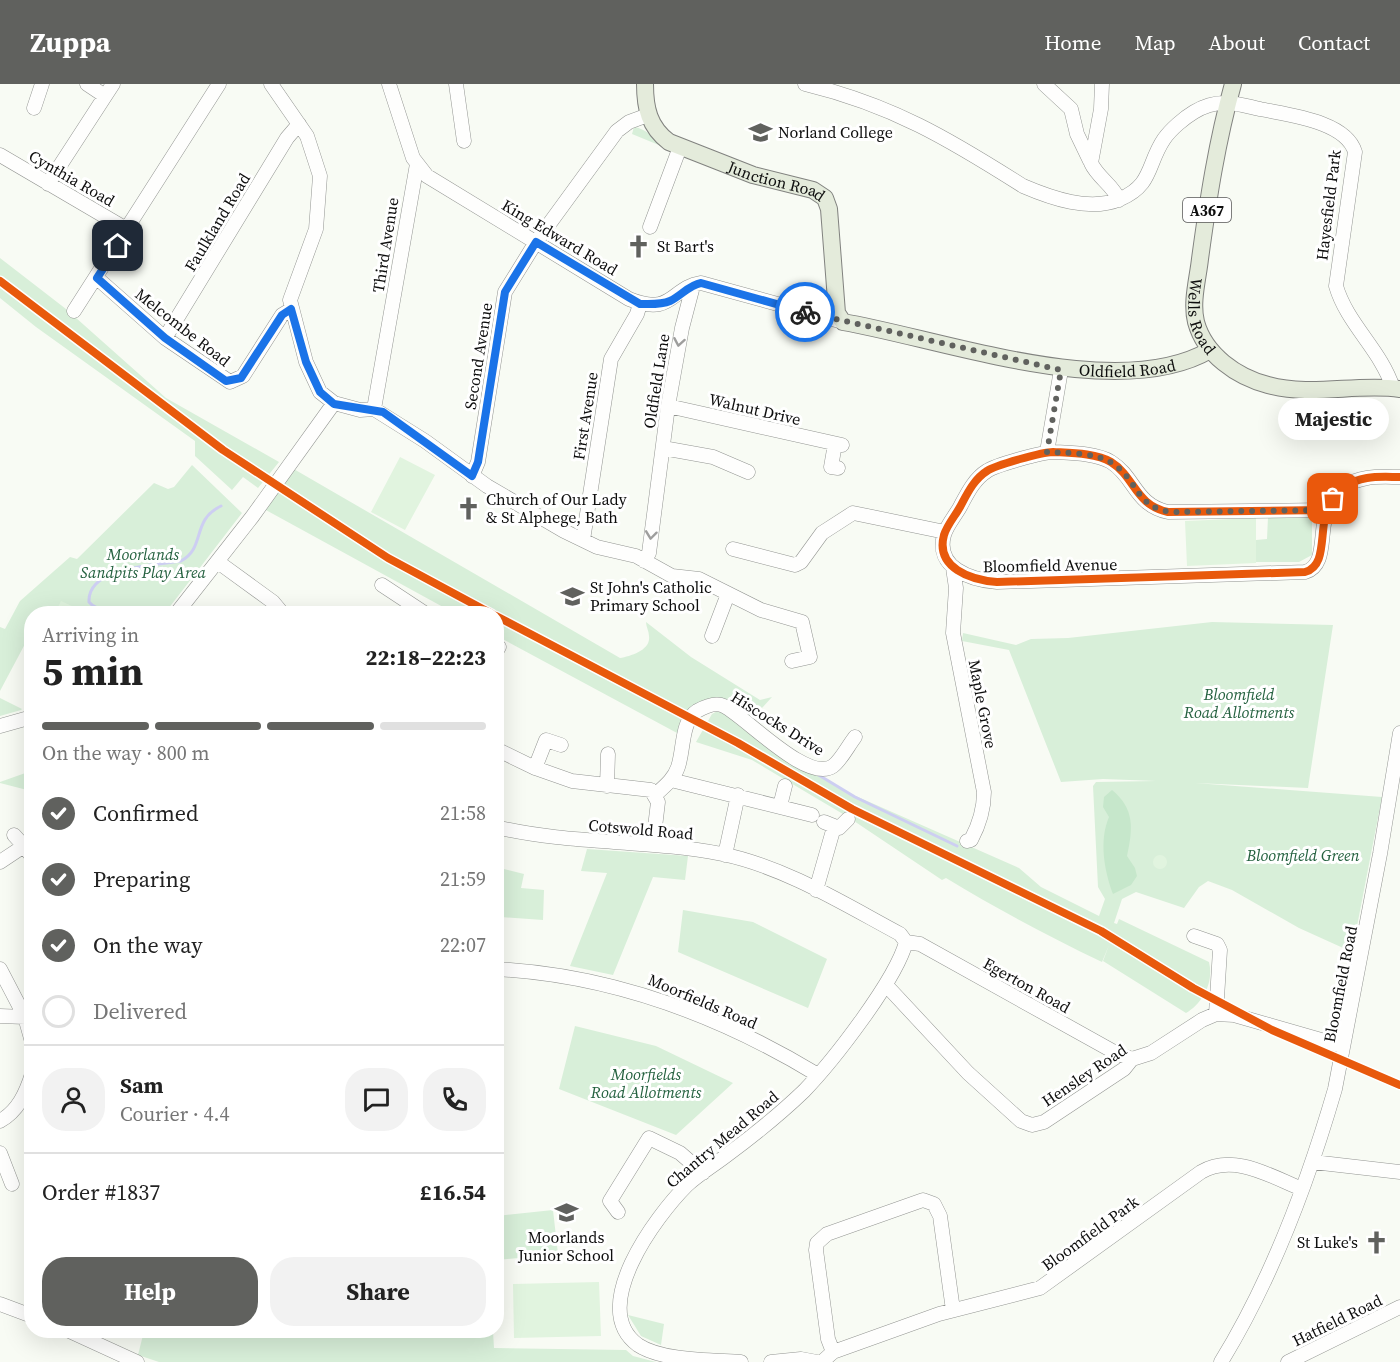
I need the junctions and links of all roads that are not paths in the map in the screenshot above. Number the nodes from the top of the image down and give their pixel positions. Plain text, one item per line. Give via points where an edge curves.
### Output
1 (42, 84) edge
2 (87, 84) edge
3 (219, 84) edge
4 (271, 84) edge
5 (389, 84) edge
6 (456, 84) edge
7 (645, 84) edge
8 (805, 84) edge
9 (1044, 84) edge
10 (1102, 84) edge
11 (1233, 84) edge
12 (109, 90) edge
13 (1228, 102) junction
14 (34, 108) dead end
15 (648, 115) junction
16 (300, 124) junction
17 (464, 141) dead end
18 (680, 147) junction
19 (0, 155) edge
20 (1091, 163) junction
21 (417, 164) junction
22 (48, 184) junction
23 (1119, 200) junction
24 (650, 227) dead end
25 (128, 230) junction
26 (536, 242) junction
27 (97, 278) junction
28 (693, 285) junction
29 (640, 304) junction
30 (291, 309) junction
31 (75, 311) dead end
32 (843, 322) junction
33 (165, 338) junction
34 (1210, 351) junction
35 (1061, 370) junction
36 (1396, 388) edge
37 (334, 404) junction
38 (668, 406) junction
39 (371, 409) junction
40 (663, 448) junction
41 (1047, 452) junction
42 (838, 468) dead end
43 (748, 472) dead end
44 (472, 476) junction
45 (1400, 477) edge
46 (1325, 510) junction
47 (945, 532) junction
48 (583, 540) junction
49 (733, 549) dead end
50 (644, 561) junction
51 (218, 562) junction
52 (953, 568) junction
53 (382, 585) dead end
54 (728, 594) junction
55 (182, 606) edge
56 (276, 606) edge
57 (414, 606) edge
58 (712, 636) dead end
59 (792, 662) dead end
60 (24, 719) edge
61 (0, 726) edge
62 (1400, 733) edge
63 (855, 737) dead end
64 (561, 745) dead end
65 (504, 753) edge
66 (608, 754) dead end
67 (535, 768) junction
68 (671, 780) junction
69 (607, 786) junction
70 (785, 786) dead end
71 (655, 795) junction
72 (738, 795) junction
73 (780, 806) junction
74 (848, 819) dead end
75 (823, 821) junction
76 (504, 828) edge
77 (14, 835) dead end
78 (967, 841) dead end
79 (653, 844) junction
80 (24, 847) edge
81 (24, 851) edge
82 (725, 855) junction
83 (0, 862) edge
84 (816, 890) junction
85 (1194, 936) dead end
86 (906, 942) junction
87 (0, 969) edge
88 (504, 970) edge
89 (886, 985) junction
90 (24, 1006) edge
91 (24, 1010) edge
92 (1216, 1014) junction
93 (0, 1016) edge
94 (1342, 1046) junction
95 (1132, 1059) junction
96 (818, 1075) junction
97 (24, 1095) edge
98 (0, 1121) edge
99 (0, 1153) edge
100 (1313, 1162) junction
101 (1400, 1172) edge
102 (703, 1173) junction
103 (12, 1184) dead end
104 (1302, 1189) junction
105 (618, 1212) dead end
106 (0, 1304) edge
107 (1400, 1307) edge
108 (953, 1310) junction
109 (24, 1313) edge
110 (84, 1338) edge
111 (833, 1352) junction
112 (137, 1362) edge
113 (741, 1362) edge
114 (771, 1362) edge
115 (817, 1362) edge
116 (822, 1362) edge
117 (1221, 1362) edge
118 (1288, 1362) edge

1 - 14 street
2 - 12 street
3 - 25 street
4 - 16 street
5 - 21 street, Third Avenue
6 - 17 street
7 - 15 main road
8 - 23 street via 884,108 926,127 1040,193 1088,204
9 - 20 street via 1071,109 1077,134
10 - 20 street
11 - 13 main road, Wells Road / A367
12 - 22 street
13 - 23 street via 1212,103 1179,123 1164,138 1146,181
13 - 34 main road, Wells Road / A367 via 1209,193 1196,293 1196,320
13 - 36 street, Hayesfield Park via 1308,119 1352,142 1355,152 1336,286 1341,303
15 - 18 main road, Junction Road via 661,136
15 - 26 street, Second Avenue via 617,131
16 - 30 street via 318,164 320,186 316,229 291,294
16 - 33 street, Faulkland Road via 287,138
18 - 24 street
18 - 32 main road, Junction Road via 753,175 820,193 829,209 837,313
19 - 22 street, Cynthia Road
20 - 23 street
21 - 26 street, King Edward Road via 427,176
21 - 39 street, Third Avenue
22 - 25 street, Cynthia Road
25 - 27 street
26 - 29 street, King Edward Road
26 - 44 street, Second Avenue via 505,292 478,462
27 - 31 street
27 - 33 street, Melcombe Road
28 - 29 street via 671,300
28 - 32 street, Oldfield Road via 707,284
28 -> 38 street, Oldfield Lane
29 - 48 street, First Avenue via 611,359
30 - 33 street, Melcombe Road via 282,315 243,376 234,382 226,381
30 - 37 street via 311,376 320,392
32 - 35 main road, Oldfield Road
34 - 35 main road, Oldfield Road via 1200,357 1140,369
34 - 36 main road, Wells Road / A367 via 1227,366 1268,385 1299,390
35 - 41 street
37 - 39 street
37 - 51 street
38 - 40 street, Oldfield Lane
38 - 42 street, Walnut Drive via 838,444 831,467
39 - 44 street via 417,435
40 - 43 street, Oldfield Lane via 713,457
40 -> 50 street, Oldfield Lane via 649,553
41 - 46 street via 1105,459 1118,467 1150,506 1168,512
41 - 47 street via 988,470 972,486
44 - 48 street
45 - 46 street via 1357,481 1346,486
46 - 52 street, Bloomfield Avenue via 1319,562 1305,572 997,582 975,579
47 - 49 street via 853,513 822,533 795,565
47 - 52 street via 944,553
48 - 50 street
50 - 54 street via 672,576 699,579
51 - 55 street
51 - 56 street
52 - 78 street, Maple Grove via 953,633 984,792 977,829
53 - 57 street
54 - 58 street
54 - 59 street via 761,610 802,622 810,657
60 - 61 street
62 - 94 street, Bloomfield Road
63 - 68 street, Hiscocks Drive via 834,766 812,769 724,706 704,708 693,714
64 - 67 street via 546,740
65 - 67 street
66 - 69 street
67 - 69 street via 572,781
68 - 71 street, Hiscocks Drive
68 - 72 street
69 - 71 street via 643,788
70 - 73 street
71 - 79 street via 658,811
72 - 73 street
72 - 82 street
73 - 75 street
74 - 75 street via 839,828
75 - 84 street
76 - 79 street, Cotswold Road via 561,839
77 - 80 street
79 - 82 street, Cotswold Road
81 - 83 street
82 - 84 street, Cotswold Road via 770,868
84 - 86 street, Cotswold Road via 903,935
85 - 92 street via 1211,941 1220,950
86 - 89 street, Chantry Mead Road
86 - 95 street, Egerton Road via 920,944
87 - 90 street
88 - 96 street, Moorfields Road via 575,976 637,992 762,1044
89 - 95 street, Hensley Road via 968,1072 1021,1121 1032,1125 1044,1122
89 - 96 street, Chantry Mead Road
91 - 93 street
92 - 94 street via 1234,1015
92 - 95 street, Hensley Road via 1151,1053
94 - 100 street, Bloomfield Road via 1335,1089
96 - 102 street, Chantry Mead Road via 770,1121
97 - 98 street via 10,1115
99 - 103 street
100 - 101 street
100 - 104 street, Bloomfield Road
102 - 105 street via 680,1153 649,1137 610,1201
102 - 113 street, Chantry Mead Road via 671,1203 641,1247 621,1293 620,1320 631,1338 649,1351
104 - 108 street, Bloomfield Park via 1244,1166 1220,1164 1040,1288
104 - 117 street, Bloomfield Road via 1253,1303
106 - 109 street
107 - 118 street, Hatfield Road
108 - 111 street, Bloomfield Park
108 - 111 street via 940,1216 934,1204 923,1200 820,1238 816,1250
110 - 112 street
111 - 116 street, Bloomfield Park
114 - 115 street

